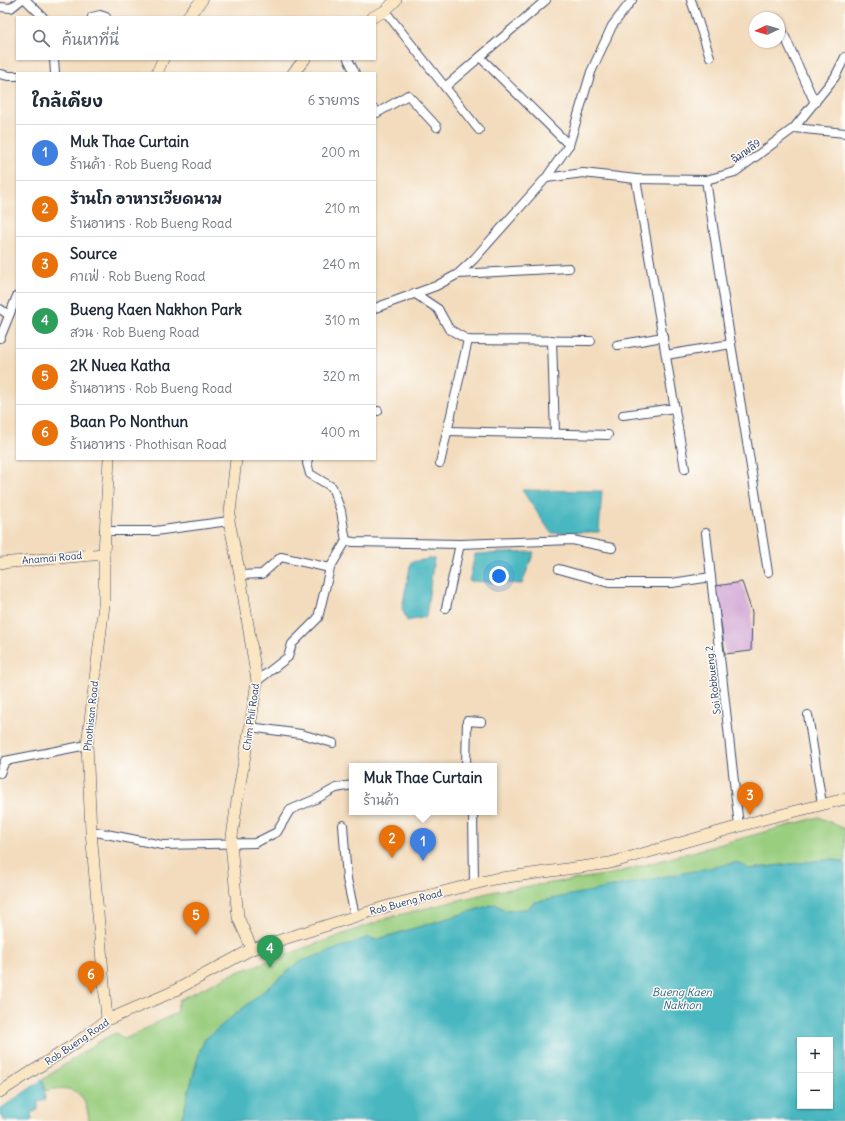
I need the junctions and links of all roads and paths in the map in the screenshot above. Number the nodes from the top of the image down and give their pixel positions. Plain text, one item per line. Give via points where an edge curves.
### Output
1 (21, 0) edge
2 (26, 0) edge
3 (202, 0) edge
4 (396, 0) edge
5 (546, 0) edge
6 (632, 0) edge
7 (691, 0) edge
8 (0, 7) edge
9 (385, 11) junction
10 (42, 16) edge
11 (189, 16) edge
12 (375, 16) edge
13 (785, 37) edge
14 (710, 56) dead end
15 (480, 57) junction
16 (845, 57) edge
17 (54, 60) edge
18 (163, 60) edge
19 (304, 60) edge
20 (348, 60) edge
21 (55, 72) edge
22 (157, 72) edge
23 (294, 72) edge
24 (354, 72) edge
25 (0, 74) edge
26 (16, 76) edge
27 (445, 87) junction
28 (815, 103) junction
29 (376, 112) edge
30 (437, 127) dead end
31 (794, 128) junction
32 (479, 130) dead end
33 (845, 133) edge
34 (569, 145) junction
35 (546, 178) junction
36 (636, 179) junction
37 (706, 180) junction
38 (569, 268) dead end
39 (458, 274) junction
40 (414, 293) junction
41 (16, 298) edge
42 (376, 308) edge
43 (0, 309) edge
44 (9, 315) junction
45 (0, 338) edge
46 (663, 338) junction
47 (468, 340) junction
48 (552, 340) junction
49 (591, 341) dead end
50 (731, 344) junction
51 (617, 345) dead end
52 (666, 355) junction
53 (675, 408) junction
54 (623, 415) dead end
55 (448, 431) junction
56 (555, 434) junction
57 (608, 435) dead end
58 (109, 460) edge
59 (236, 460) edge
60 (308, 460) edge
61 (440, 463) dead end
62 (685, 469) dead end
63 (229, 521) junction
64 (104, 531) junction
65 (706, 533) dead end
66 (346, 541) junction
67 (460, 544) junction
68 (612, 548) dead end
69 (104, 554) junction
70 (0, 563) edge
71 (330, 568) junction
72 (559, 569) dead end
73 (768, 572) dead end
74 (240, 575) junction
75 (711, 577) junction
76 (446, 608) dead end
77 (257, 681) junction
78 (808, 715) dead end
79 (481, 722) dead end
80 (250, 727) junction
81 (333, 743) dead end
82 (87, 745) junction
83 (3, 760) edge
84 (466, 763) edge
85 (0, 773) edge
86 (349, 786) edge
87 (845, 799) edge
88 (822, 804) junction
89 (473, 815) edge
90 (343, 825) dead end
91 (739, 826) junction
92 (91, 831) junction
93 (231, 844) junction
94 (474, 884) junction
95 (355, 916) junction
96 (252, 949) junction
97 (107, 1020) junction
98 (0, 1092) edge

1 - 8 street via 11,8
2 - 10 street
3 - 11 street
4 - 9 street
5 - 15 street
6 - 34 street via 612,26 591,72
7 - 14 street
9 - 12 street
9 - 27 street
13 - 28 street
15 - 27 street
15 - 34 street
16 - 28 street, ฉิมพลี9 via 835,77
17 - 21 street
18 - 22 street
19 - 23 street
20 - 24 street
25 - 26 street
27 - 32 street
28 - 31 street, ฉิมพลี9
29 - 30 street via 408,95
31 - 33 street
31 - 37 street, ฉิมพลี9 via 735,172
34 - 35 street
35 - 36 street, ฉิมพลี9 via 583,173
35 - 39 street
36 - 37 street, ฉิมพลี9
36 - 46 street
37 - 50 street
38 - 39 street
39 - 40 street via 436,286
40 - 42 street
40 - 47 street via 438,309 449,329
41 - 44 street
43 - 44 street
44 - 45 street
46 - 51 street
46 - 52 street
47 - 48 street
47 - 55 street
48 - 49 street
48 - 56 street
50 - 52 street
50 - 73 street
52 - 53 street
53 - 54 street
53 - 62 street
55 - 56 street
55 - 61 street
56 - 57 street
58 - 64 street, Phothisan Road
59 - 63 street, Chim Phli Road
60 - 66 street via 310,474 332,487 341,511
63 - 64 street via 156,531
63 - 74 street, Chim Phli Road
64 - 69 street, Phothisan Road
65 - 75 street, Soi Robbueng 2
66 - 67 street
66 - 71 street
67 - 68 street via 572,540
67 - 76 street
69 - 70 street, Anamai Road
69 - 82 street, Phothisan Road via 104,605
71 - 74 street via 281,557 262,574
71 - 77 street via 318,618 292,644 288,657
72 - 75 street via 609,583 672,583
74 - 77 street, Chim Phli Road
75 - 91 street, Soi Robbueng 2
77 - 80 street, Chim Phli Road
78 - 88 street
79 - 84 street via 467,721
80 - 81 street via 301,734
80 - 93 street, Chim Phli Road
82 - 83 street
82 - 92 street, Phothisan Road
83 - 85 street
86 - 93 street via 336,788 290,810 277,832 255,843
87 - 88 street, Rob Bueng Road
88 - 91 street, Rob Bueng Road
89 - 94 street
90 - 95 street via 347,879
91 - 94 street, Rob Bueng Road via 610,863
92 - 93 street via 162,845
92 - 97 street, Phothisan Road
93 - 96 street, Chim Phli Road via 238,917
94 - 95 street, Rob Bueng Road
95 - 96 street, Rob Bueng Road
96 - 97 street, Rob Bueng Road via 170,993
97 - 98 street, Rob Bueng Road

